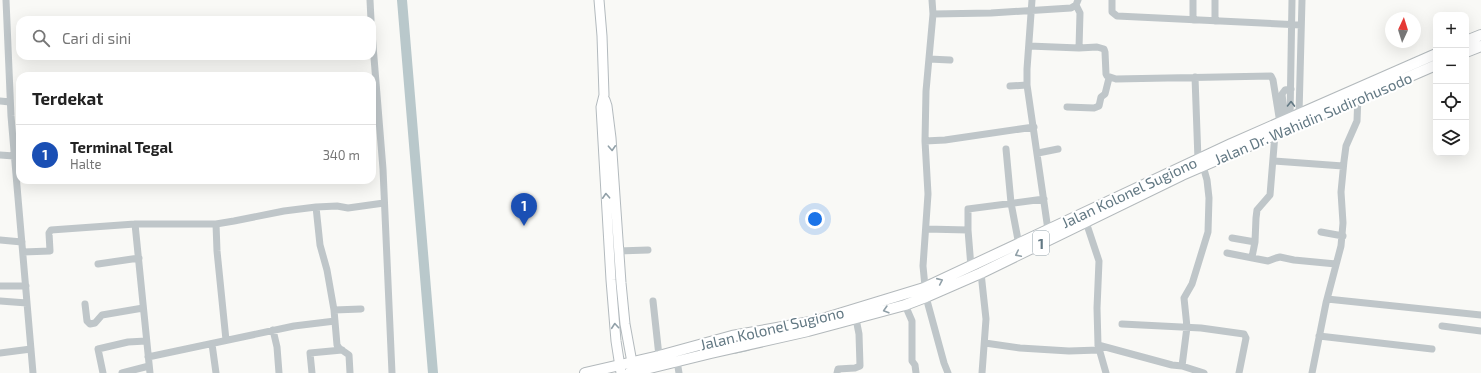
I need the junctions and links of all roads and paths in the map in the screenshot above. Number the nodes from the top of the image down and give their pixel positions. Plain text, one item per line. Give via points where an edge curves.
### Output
1 (6, 0) edge
2 (370, 0) edge
3 (599, 0) edge
4 (932, 0) edge
5 (1032, 0) edge
6 (1112, 0) edge
7 (1193, 0) edge
8 (1215, 0) edge
9 (1292, 0) edge
10 (1302, 0) edge
11 (1077, 2) edge
12 (1032, 10) junction
13 (933, 14) junction
14 (371, 16) edge
15 (1192, 20) junction
16 (1215, 21) junction
17 (1292, 25) junction
18 (1301, 25) junction
19 (4, 41) edge
20 (1479, 41) edge
21 (1029, 46) junction
22 (1079, 48) junction
23 (1469, 49) edge
24 (1433, 56) edge
25 (929, 59) junction
26 (374, 60) edge
27 (950, 60) dead end
28 (1433, 66) edge
29 (375, 72) edge
30 (1195, 77) junction
31 (1109, 78) junction
32 (376, 82) edge
33 (1027, 85) junction
34 (1010, 86) dead end
35 (1358, 93) junction
36 (604, 95) junction
37 (0, 101) edge
38 (10, 102) junction
39 (1067, 107) dead end
40 (1289, 119) junction
41 (1034, 127) junction
42 (1276, 134) junction
43 (16, 135) edge
44 (925, 142) junction
45 (1006, 149) dead end
46 (1058, 149) dead end
47 (1038, 153) junction
48 (0, 155) edge
49 (14, 156) junction
50 (1274, 161) junction
51 (1200, 163) junction
52 (1343, 166) junction
53 (16, 168) edge
54 (18, 184) edge
55 (1044, 199) junction
56 (1012, 202) junction
57 (384, 203) junction
58 (316, 207) junction
59 (1084, 217) junction
60 (135, 224) junction
61 (216, 224) junction
62 (926, 229) junction
63 (968, 230) junction
64 (1048, 230) junction
65 (1321, 232) dead end
66 (1342, 236) junction
67 (1232, 238) dead end
68 (0, 240) edge
69 (22, 242) junction
70 (1255, 242) junction
71 (1019, 245) junction
72 (648, 250) dead end
73 (618, 251) junction
74 (23, 252) junction
75 (1227, 253) dead end
76 (1252, 257) junction
77 (139, 258) junction
78 (98, 264) dead end
79 (1336, 264) junction
80 (971, 267) junction
81 (981, 273) junction
82 (0, 286) edge
83 (26, 286) junction
84 (925, 293) junction
85 (617, 295) junction
86 (1328, 299) junction
87 (0, 301) edge
88 (653, 301) dead end
89 (27, 303) junction
90 (85, 304) dead end
91 (905, 305) junction
92 (143, 308) junction
93 (361, 309) dead end
94 (334, 310) junction
95 (1481, 315) edge
96 (856, 318) junction
97 (335, 321) junction
98 (1122, 324) dead end
99 (1442, 326) dead end
100 (1187, 327) junction
101 (272, 330) junction
102 (1481, 331) edge
103 (1323, 337) junction
104 (226, 340) junction
105 (146, 341) junction
106 (212, 344) junction
107 (985, 344) junction
108 (1099, 348) junction
109 (31, 349) junction
110 (1432, 349) dead end
111 (342, 350) junction
112 (0, 353) edge
113 (659, 356) junction
114 (148, 357) junction
115 (1182, 366) junction
116 (678, 367) edge
117 (149, 369) edge
118 (617, 369) edge
119 (631, 369) edge
120 (33, 373) edge
121 (103, 373) edge
122 (122, 373) edge
123 (216, 373) edge
124 (279, 373) edge
125 (312, 373) edge
126 (350, 373) edge
127 (392, 373) edge
128 (585, 373) edge
129 (837, 373) edge
130 (916, 373) edge
131 (948, 373) edge
132 (982, 373) edge
133 (1106, 373) edge
134 (1204, 373) edge
135 (1239, 373) edge
136 (1312, 373) edge

1 - 19 street
2 - 14 street
3 - 36 main road
4 - 13 street
5 - 12 street
6 - 15 street via 1112,12 1116,16
7 - 15 street
8 - 16 street
9 - 17 street
10 - 18 street
11 - 12 street via 1072,8
11 - 22 street via 1080,13
12 - 13 street via 991,14
12 - 21 street
13 - 25 street
15 - 16 street
16 - 17 street
17 - 18 street
17 - 40 street via 1291,89 1285,90 1282,94
18 - 40 street
19 - 38 street
20 - 23 highway
21 - 22 street
21 - 33 street
22 - 31 street via 1104,49 1106,74
24 - 35 highway, Jalan Kolonel Sugiono / 1
25 - 27 street
25 - 44 street
26 - 29 street
28 - 35 highway, Jalan Dr. Wahidin Sudirohusodo / 1
30 - 31 street
30 - 40 street via 1272,77
30 - 51 street
31 - 39 street via 1099,106
32 - 57 street
33 - 34 street
33 - 41 street
35 - 40 highway, Jalan Kolonel Sugiono / 1
35 - 42 highway, Jalan Dr. Wahidin Sudirohusodo / 1
35 - 52 street via 1357,120 1346,146
36 -> 73 main road via 611,138
85 -> 36 main road via 602,107
37 - 38 street
38 - 43 street
40 - 51 highway, Jalan Kolonel Sugiono / 1 via 1231,144
41 - 44 street
41 - 47 street
42 - 50 street
42 - 51 highway, Jalan Dr. Wahidin Sudirohusodo / 1
43 - 49 street
44 - 62 street via 928,194
45 - 56 street
46 - 47 street
47 - 55 street
48 - 49 street
49 - 53 street
50 - 52 street
50 - 70 street via 1269,197 1257,211
51 - 59 highway, Jalan Dr. Wahidin Sudirohusodo / 1
51 - 100 street via 1207,180 1208,232 1192,284 1184,298
52 - 66 street
54 - 69 street
55 - 56 street
55 - 64 street
56 - 63 street via 968,209
56 - 71 street
57 - 58 street via 348,208
57 - 127 street
58 - 61 street
58 - 94 street via 320,245
59 - 64 highway, Jalan Kolonel Sugiono / 1
59 -> 81 highway, Jalan Dr. Wahidin Sudirohusodo / 1
59 - 108 street via 1099,261
60 - 61 street
60 - 74 street via 51,230 50,251
60 - 77 street
61 - 104 street
62 - 63 street
62 - 84 street via 923,266
63 - 80 street
64 - 71 highway, Jalan Kolonel Sugiono / 1
65 - 66 street
66 - 79 street
67 - 70 street
68 - 69 street
69 - 74 street
70 - 76 street
71 - 80 highway, Jalan Kolonel Sugiono / 1
72 - 73 street
73 - 85 main road
74 - 83 street
75 - 76 street
76 - 79 street via 1268,261 1280,257
77 - 78 street
77 - 92 street
79 - 86 street
84 -> 80 highway, Jalan Kolonel Sugiono / 1
81 - 84 highway, Jalan Dr. Wahidin Sudirohusodo / 1
81 - 107 street via 986,319
82 - 83 street
83 - 89 street
84 - 91 highway, Jalan Dr. Wahidin Sudirohusodo / 1
84 - 113 highway, Jalan Kolonel Sugiono / 1 via 816,321 732,336
84 - 131 street
118 -> 85 main road
85 - 119 main road
86 - 95 street
86 - 103 street
87 - 89 street
88 - 113 street
89 - 109 street
90 - 92 street via 87,321 90,324 95,323 102,315
91 -> 96 highway, Jalan Dr. Wahidin Sudirohusodo / 1
91 - 130 street via 912,321 912,361
92 - 105 street
93 - 94 street
94 - 97 street
96 - 116 highway, Jalan Dr. Wahidin Sudirohusodo / 1
96 - 129 street via 860,366 838,369
97 - 101 street
97 - 111 street via 337,345
98 - 100 street via 1136,328
99 - 102 street
100 - 115 street
100 - 135 street via 1245,335
101 - 104 street
101 - 124 street via 277,347
103 - 110 street
103 - 136 street
104 - 106 street
105 - 114 street
105 - 121 street via 98,349
106 - 114 street
106 - 123 street
107 - 108 street via 1069,351
107 - 132 street
108 - 115 street
108 - 133 street
109 - 112 street
109 - 120 street
111 - 125 street via 310,353
111 - 126 street via 349,355
113 - 119 highway, Jalan Kolonel Sugiono / 1
114 - 117 street
115 - 134 street
116 - 119 highway, Jalan Dr. Wahidin Sudirohusodo / 1
117 - 122 street
118 - 119 highway, Jalan Kolonel Sugiono / 1
118 - 128 highway, Jalan Kolonel Sugiono / 1

